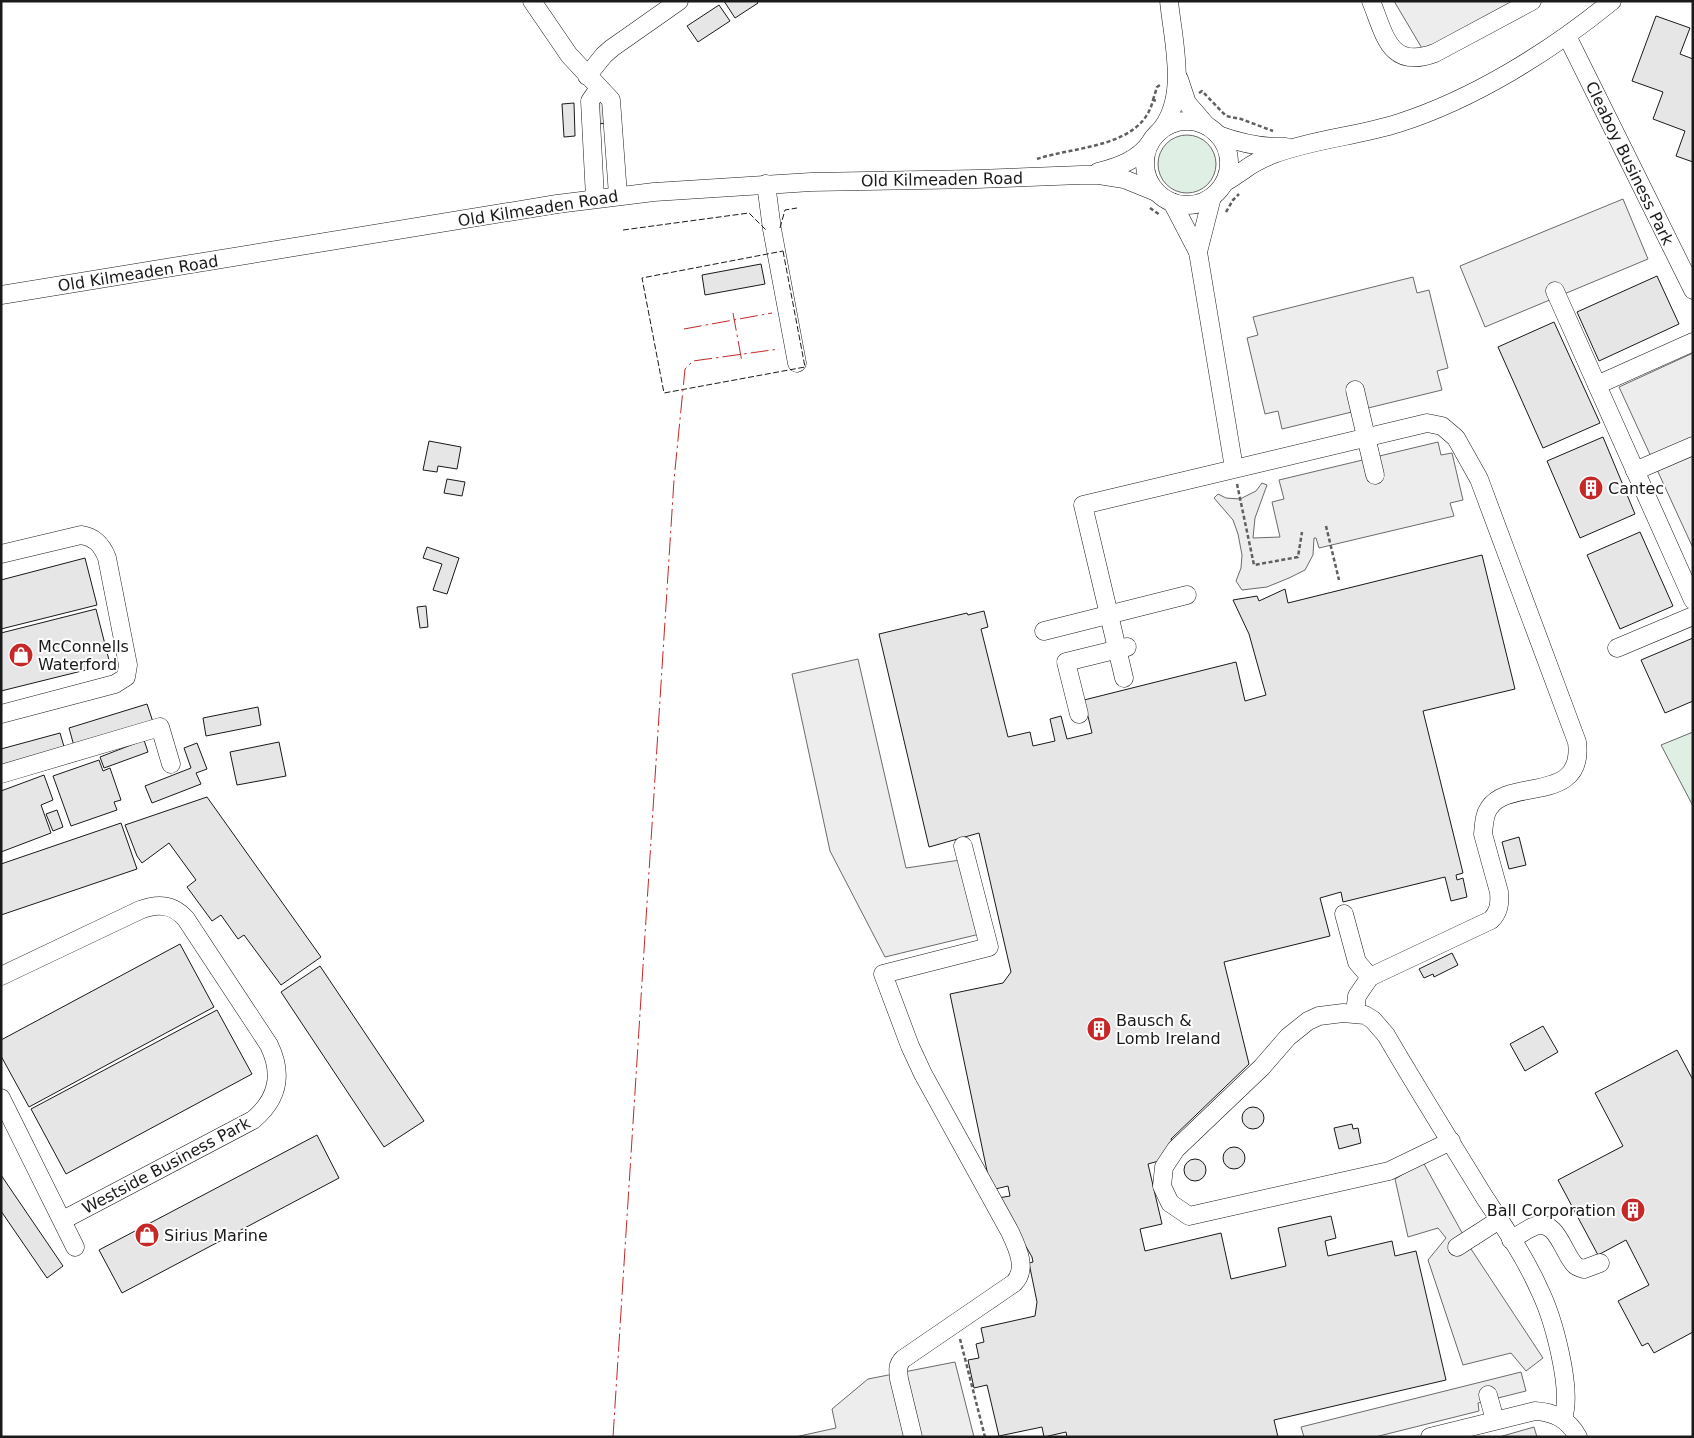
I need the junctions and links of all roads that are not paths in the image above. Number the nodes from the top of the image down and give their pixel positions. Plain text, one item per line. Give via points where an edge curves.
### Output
1 (532, 1) edge
2 (679, 1) edge
3 (1168, 1) edge
4 (1371, 1) edge
5 (1532, 1) edge
6 (1612, 1) edge
7 (1567, 36) junction
8 (1176, 63) junction
9 (593, 82) junction
10 (1212, 130) junction
11 (1153, 140) junction
12 (1308, 145) junction
13 (1081, 174) junction
14 (1225, 182) junction
15 (766, 184) junction
16 (1156, 192) junction
17 (618, 196) junction
18 (1212, 197) junction
19 (595, 198) junction
20 (1172, 202) junction
21 (1198, 252) junction
22 (1693, 290) edge
23 (1555, 291) dead end
24 (1, 295) edge
25 (1693, 342) edge
26 (797, 364) dead end
27 (1596, 385) junction
28 (1355, 390) dead end
29 (1366, 438) junction
30 (1693, 446) edge
31 (1234, 468) junction
32 (1635, 471) junction
33 (1375, 475) dead end
34 (1, 554) edge
35 (1186, 595) dead end
36 (1693, 600) edge
37 (1109, 615) junction
38 (1693, 616) edge
39 (1044, 631) dead end
40 (1122, 648) junction
41 (1617, 648) dead end
42 (1124, 678) dead end
43 (1, 714) edge
44 (1079, 714) dead end
45 (172, 764) dead end
46 (1, 774) edge
47 (963, 846) dead end
48 (1344, 914) dead end
49 (1, 976) edge
50 (1370, 978) junction
51 (1355, 1013) junction
52 (4, 1108) edge
53 (1451, 1141) junction
54 (63, 1220) junction
55 (1499, 1220) junction
56 (1511, 1240) junction
57 (75, 1247) dead end
58 (1457, 1247) dead end
59 (1600, 1263) dead end
60 (1488, 1394) dead end
61 (1563, 1418) junction
62 (1495, 1420) junction
63 (913, 1437) edge
64 (1430, 1437) edge
65 (1578, 1437) edge

1 - 9 street
2 - 9 street via 604,55
3 - 8 street
4 - 5 street via 1390,44 1399,55 1413,58 1435,52
6 - 7 street
7 - 12 street via 1516,68 1429,112 1375,130
7 - 22 street, Cleaboy Business Park
8 - 10 street via 1182,93 1193,111
8 - 11 street via 1173,107
9 - 17 street via 611,100
9 - 19 street via 590,101
10 - 11 street via 1194,122 1183,122 1163,129
10 - 12 street via 1237,142 1263,147
10 - 14 street via 1228,154
11 - 13 street, Old Kilmeaden Road via 1129,162 1109,170
11 - 16 street via 1145,160
12 - 14 street via 1257,161
13 - 15 street, Old Kilmeaden Road
13 - 16 street, Old Kilmeaden Road via 1118,178
14 - 18 street
15 - 17 street, Old Kilmeaden Road
15 - 26 street
16 - 20 street
17 - 19 street, Old Kilmeaden Road
18 - 20 street via 1193,205
18 - 21 street
19 - 24 street, Old Kilmeaden Road
20 - 21 street
21 - 31 street
23 - 27 street
25 - 27 street
27 - 32 street
28 - 29 street
29 - 31 street
29 - 33 street
29 - 50 street via 1427,423 1442,426 1456,438 1485,493 1578,752 1576,764 1563,779 1503,796 1490,807 1483,834 1500,902 1491,920
30 - 32 street
31 - 37 street via 1083,505
32 - 36 street
34 - 43 street via 81,535 98,541 107,558 128,664 126,677 115,684
35 - 37 street
37 - 39 street
37 - 40 street
38 - 41 street
40 - 42 street
40 - 44 street via 1066,662
45 - 46 street via 160,727
47 - 63 street via 989,946 883,974 915,1058 1014,1240 1020,1258 1020,1272 1017,1281 899,1364 899,1379
48 - 50 street via 1357,962
49 - 54 street, Westside Business Park via 140,910 168,906 186,919 269,1045 275,1061 274,1092 253,1120
50 - 51 street via 1357,996
51 - 53 street via 1365,1015 1380,1028
51 - 53 street via 1318,1016 1298,1028 1176,1149 1164,1167 1162,1186 1170,1203 1189,1216 1208,1213 1389,1171
52 - 54 street, Westside Business Park
53 - 55 street
54 - 57 street, Westside Business Park
55 - 56 street
55 - 58 street
56 - 59 street via 1536,1225 1546,1225 1552,1229 1575,1266 1584,1269
56 - 61 street via 1540,1289 1552,1326 1565,1385
60 - 62 street
61 - 62 street via 1535,1411
61 - 65 street
62 - 64 street

